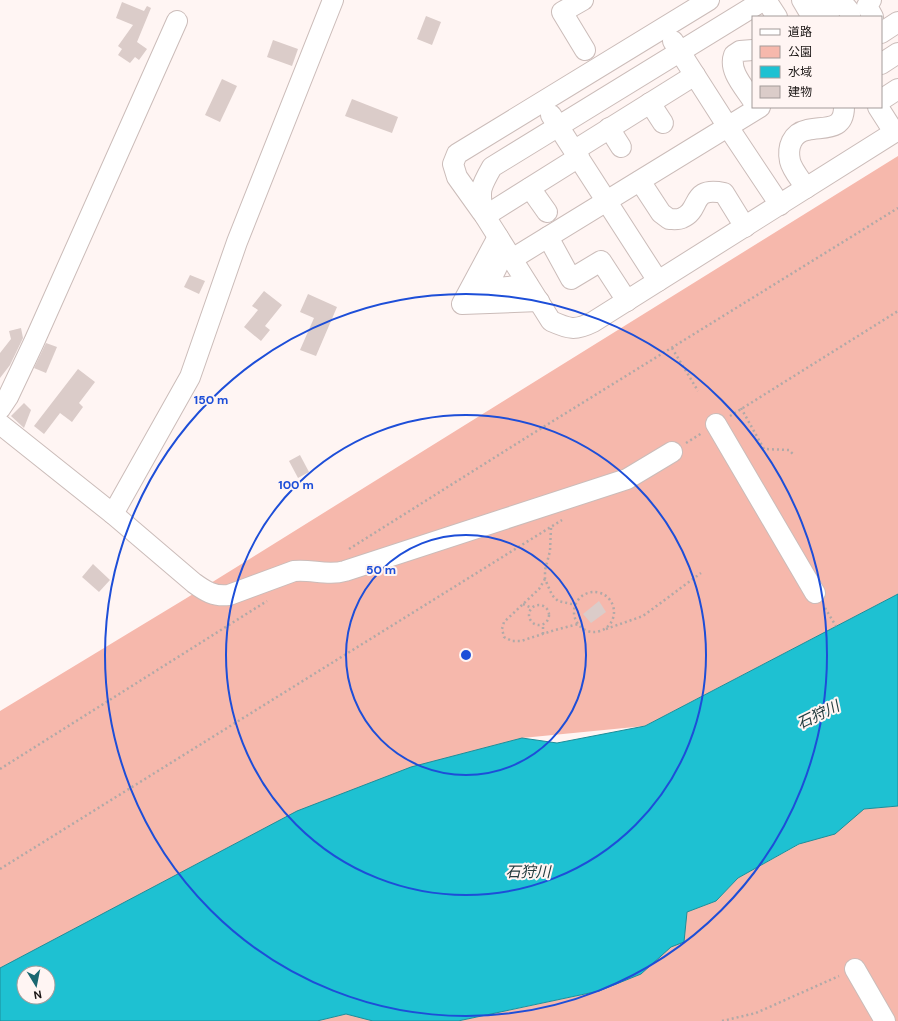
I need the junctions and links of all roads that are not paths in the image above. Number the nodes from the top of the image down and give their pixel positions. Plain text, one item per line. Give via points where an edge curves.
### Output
1 (333, 0) edge
2 (583, 0) edge
3 (802, 0) edge
4 (871, 0) edge
5 (700, 2) edge
6 (758, 6) edge
7 (837, 7) edge
8 (775, 16) edge
9 (811, 16) edge
10 (860, 16) edge
11 (875, 16) edge
12 (177, 21) dead end
13 (664, 28) junction
14 (584, 50) dead end
15 (752, 50) edge
16 (680, 52) junction
17 (898, 53) edge
18 (882, 63) edge
19 (695, 75) junction
20 (898, 89) edge
21 (752, 98) edge
22 (882, 99) edge
23 (542, 102) junction
24 (650, 103) junction
25 (754, 108) edge
26 (844, 108) edge
27 (879, 108) edge
28 (663, 124) dead end
29 (559, 126) junction
30 (728, 127) junction
31 (609, 128) junction
32 (896, 131) edge
33 (621, 147) dead end
34 (577, 154) junction
35 (640, 181) junction
36 (530, 188) junction
37 (806, 188) junction
38 (607, 201) junction
39 (780, 205) junction
40 (547, 212) dead end
41 (484, 215) junction
42 (745, 226) junction
43 (548, 237) junction
44 (505, 249) junction
45 (658, 281) junction
46 (534, 293) junction
47 (627, 301) junction
48 (0, 409) edge
49 (0, 424) edge
50 (716, 424) road end
51 (672, 452) road end
52 (113, 514) junction
53 (815, 594) road end
54 (855, 969) road end
55 (885, 1021) edge

1 - 52 street via 237,242 190,377
2 - 14 street via 562,12
3 - 9 street
4 - 11 street via 867,6
5 - 13 street
6 - 8 street
6 - 16 street
7 - 10 street
12 - 48 street via 34,342
13 - 16 street
13 - 23 street
15 - 21 street via 740,51 734,55 731,62 735,73
16 - 19 street
16 - 29 street
17 - 18 street
19 - 24 street
19 - 30 street
20 - 22 street
23 - 29 street
23 - 41 street via 457,154 453,164 458,177
24 - 28 street
24 - 31 street
25 - 30 street
26 - 37 street via 844,114 837,124 827,128 806,130 794,137 789,147 790,162
27 - 32 street
29 - 34 street
29 - 41 street via 492,168 482,185 480,195
30 - 35 street
30 - 39 street
31 - 33 street
31 - 34 street
32 - 37 street
34 - 36 street
34 - 38 street
35 - 38 street
35 - 42 street via 661,213 669,219 682,218 691,212 696,199 714,191 724,193
36 - 40 street
36 - 41 street
37 - 39 street
38 - 43 street
38 - 45 street
39 - 42 street
41 - 44 street
42 - 45 street
43 - 44 street
43 - 47 street via 571,279 601,261
44 - 46 street
44 - 46 street via 486,289
44 - 46 street via 462,304
45 - 47 street
46 - 47 street via 552,321 567,328 582,328
49 - 52 street
50 - 53 street
51 - 52 street via 627,479 336,573 294,571 222,596 205,592
54 - 55 street

